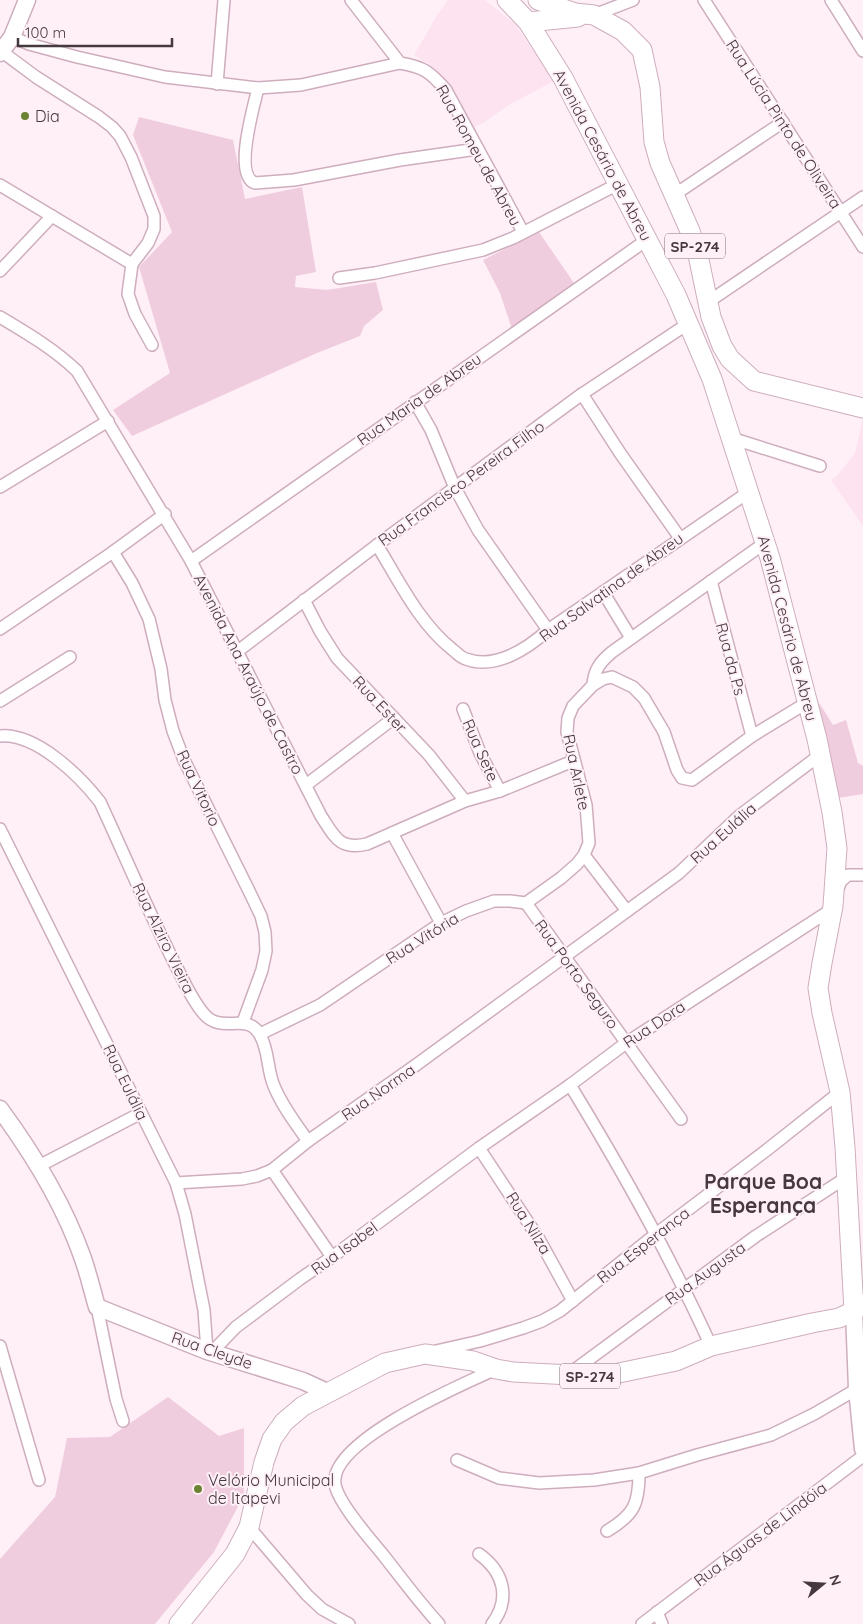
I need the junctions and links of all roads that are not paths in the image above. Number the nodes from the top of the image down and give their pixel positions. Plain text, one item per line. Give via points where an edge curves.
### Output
1 (27, 0) edge
2 (224, 0) edge
3 (351, 0) edge
4 (507, 0) edge
5 (538, 0) edge
6 (633, 0) edge
7 (704, 0) edge
8 (831, 0) edge
9 (594, 16) junction
10 (528, 22) junction
11 (12, 36) junction
12 (0, 51) edge
13 (863, 51) edge
14 (400, 63) junction
15 (217, 84) junction
16 (258, 88) junction
17 (783, 122) junction
18 (478, 149) junction
19 (618, 184) junction
20 (0, 185) edge
21 (674, 195) junction
22 (863, 197) edge
23 (841, 212) junction
24 (52, 216) junction
25 (523, 232) junction
26 (648, 239) junction
27 (863, 247) edge
28 (132, 264) junction
29 (0, 271) edge
30 (339, 278) dead end
31 (708, 302) junction
32 (0, 317) edge
33 (689, 323) junction
34 (152, 345) dead end
35 (712, 380) junction
36 (754, 381) junction
37 (582, 394) junction
38 (415, 402) junction
39 (863, 408) edge
40 (108, 422) junction
41 (731, 438) junction
42 (820, 466) dead end
43 (0, 487) edge
44 (455, 488) junction
45 (750, 491) junction
46 (164, 514) junction
47 (680, 538) junction
48 (766, 542) junction
49 (377, 545) junction
50 (113, 552) junction
51 (192, 561) junction
52 (710, 581) junction
53 (602, 592) junction
54 (304, 600) junction
55 (0, 629) edge
56 (548, 630) junction
57 (631, 638) junction
58 (238, 651) junction
59 (70, 656) dead end
60 (592, 685) junction
61 (0, 701) edge
62 (808, 702) junction
63 (463, 709) dead end
64 (394, 718) junction
65 (0, 736) edge
66 (752, 736) junction
67 (820, 755) junction
68 (574, 761) junction
69 (306, 785) junction
70 (500, 791) junction
71 (465, 801) junction
72 (0, 829) edge
73 (392, 833) junction
74 (837, 854) junction
75 (584, 856) junction
76 (848, 875) junction
77 (863, 875) edge
78 (834, 901) junction
79 (526, 903) junction
80 (627, 911) junction
81 (440, 923) junction
82 (563, 957) junction
83 (243, 1022) junction
84 (260, 1034) junction
85 (626, 1042) junction
86 (570, 1085) junction
87 (840, 1092) junction
88 (0, 1109) edge
89 (141, 1113) junction
90 (681, 1119) dead end
91 (308, 1141) junction
92 (479, 1148) junction
93 (39, 1166) junction
94 (272, 1170) junction
95 (847, 1177) junction
96 (176, 1183) junction
97 (656, 1234) junction
98 (332, 1257) junction
99 (685, 1289) junction
100 (574, 1300) junction
101 (97, 1307) junction
102 (858, 1307) edge
103 (0, 1346) edge
104 (711, 1346) junction
105 (210, 1351) junction
106 (425, 1354) junction
107 (496, 1369) junction
108 (567, 1375) junction
109 (857, 1389) junction
110 (328, 1392) junction
111 (123, 1421) dead end
112 (863, 1448) edge
113 (863, 1456) edge
114 (457, 1460) dead end
115 (639, 1473) junction
116 (39, 1480) dead end
117 (249, 1527) junction
118 (607, 1531) dead end
119 (479, 1554) dead end
120 (657, 1612) junction
121 (179, 1624) edge
122 (349, 1624) edge
123 (438, 1624) edge
124 (492, 1624) edge
125 (642, 1624) edge
126 (662, 1624) edge

1 - 11 street
2 - 15 street
3 - 14 street
4 - 10 main road, Avenida Cesário de Abreu
5 - 9 main road, SP-274
6 - 9 street
7 - 17 street, Rua Lúcia Pinto de Oliveira
8 - 13 street
9 - 10 main road
9 - 21 main road, SP-274 via 623,31 642,50 650,87 654,142
10 - 19 main road, Avenida Cesário de Abreu via 563,78
11 - 12 street
11 - 15 street via 29,44 128,69
12 - 28 street via 99,117 120,136 154,216 151,236
14 - 16 street via 301,85
14 - 18 street, Rua Romeu de Abreu via 417,66 446,90
15 - 16 street
16 - 18 street via 245,150 244,168 251,182 294,180
17 - 21 street
17 - 23 street, Rua Lúcia Pinto de Oliveira
18 - 25 street, Rua Romeu de Abreu
19 - 25 street
19 - 26 main road, Avenida Cesário de Abreu
20 - 24 street
21 - 31 main road, SP-274 via 698,255
22 - 23 street
23 - 27 street, Rua Lúcia Pinto de Oliveira
23 - 31 street
24 - 28 street
24 - 29 street
25 - 30 street via 484,250
26 - 33 main road, Avenida Cesário de Abreu
26 - 38 street, Rua Maria de Abreu
28 - 34 street via 128,294
31 - 36 main road, SP-274 via 722,346 735,364
32 - 40 street, Avenida Ana Araújo de Castro via 44,343 72,366
33 - 35 main road, Avenida Cesário de Abreu
33 - 37 street, Rua Francisco Pereira Filho
35 - 36 main road via 717,373 726,371
35 - 41 main road, Avenida Cesário de Abreu
36 - 39 main road, SP-274
37 - 44 street, Rua Francisco Pereira Filho
37 - 47 street
38 - 44 street via 431,430
38 - 51 street, Rua Maria de Abreu
40 - 43 street
40 - 46 street, Avenida Ana Araújo de Castro
41 - 42 street
41 - 45 main road, Avenida Cesário de Abreu
44 - 49 street, Rua Francisco Pereira Filho
44 - 56 street via 489,548
45 - 47 street, Rua Salvatina de Abreu
45 - 48 main road, Avenida Cesário de Abreu
46 - 50 street
46 - 51 street, Avenida Ana Araújo de Castro
47 - 53 street, Rua Salvatina de Abreu
48 - 52 street
48 - 62 main road, Avenida Cesário de Abreu
49 - 54 street, Rua Francisco Pereira Filho
49 - 56 street, Rua Salvatina de Abreu via 432,630 464,659 480,663 512,655
50 - 55 street
50 - 83 street, Rua Vitorio via 149,619 165,700 184,760 263,924 266,951
51 - 58 street, Avenida Ana Araújo de Castro
52 - 57 street
52 - 66 street, Rua da Ps
53 - 56 street, Rua Salvatina de Abreu
53 - 57 street
54 - 58 street, Rua Francisco Pereira Filho
54 - 64 street, Rua Ester via 337,658
57 - 60 street via 600,662
58 - 69 street, Avenida Ana Araújo de Castro
59 - 61 street
60 - 66 street via 612,677 633,687 644,698 664,732 682,778 692,780
60 - 68 street, Rua Arlete via 573,706 568,718 567,732
62 - 66 street
62 - 67 main road, Avenida Cesário de Abreu
63 - 70 street, Rua Sete via 480,753
64 - 69 street
64 - 71 street, Rua Ester via 429,755
65 - 83 street, Rua Alziro Vieira via 15,736 29,742 86,784 100,802 151,915 194,999 211,1021 220,1024
67 - 74 main road, Avenida Cesário de Abreu
67 - 80 street, Rua Eulália via 739,816 679,873
68 - 70 street, Avenida Ana Araújo de Castro
68 - 75 street, Rua Arlete via 586,806 589,843
69 - 73 street, Avenida Ana Araújo de Castro via 330,830 346,846 367,844
70 - 71 street, Avenida Ana Araújo de Castro
71 - 73 street, Avenida Ana Araújo de Castro
72 - 89 street, Rua Eulália
73 - 81 street
74 - 76 street
74 - 78 main road, Avenida Cesário de Abreu
75 - 79 street
75 - 80 street
76 - 77 street
76 - 78 street via 841,881
78 - 85 street, Rua Dora via 826,913
78 - 87 main road, Avenida Cesário de Abreu via 818,988
79 - 81 street, Rua Vitória via 494,901
79 - 82 street, Rua Porto Seguro
80 - 82 street, Rua Eulália
81 - 84 street, Rua Vitória via 320,1004
82 - 85 street, Rua Porto Seguro
82 - 91 street, Rua Norma
83 - 84 street
84 - 91 street via 273,1086
85 - 86 street, Rua Dora
85 - 90 street, Rua Porto Seguro
86 - 92 street, Rua Dora
86 - 97 street
87 - 95 main road, Avenida Cesário de Abreu
87 - 97 street, Rua Esperança
88 - 93 street
89 - 93 street
89 - 96 street, Rua Eulália
91 - 94 street, Rua Norma
92 - 98 street, Rua Isabel
92 - 100 street, Rua Nilza via 539,1239
93 - 101 street via 73,1233
94 - 96 street, Rua Norma via 242,1179
94 - 98 street
95 - 99 street, Rua Augusta via 756,1236
95 - 102 main road, Avenida Cesário de Abreu
96 - 105 street, Rua Eulália via 185,1214
97 - 99 street
97 - 100 street, Rua Esperança
98 - 105 street, Rua Isabel via 236,1327
99 - 104 street
99 - 108 street, Rua Augusta
100 - 106 street, Rua Esperança via 542,1321 523,1328
101 - 105 street, Rua Cleyde
101 - 111 street
102 - 104 main road, SP-274 via 839,1318
102 - 109 street
103 - 116 street
104 - 108 main road, SP-274 via 676,1361 640,1369 591,1376
105 - 110 street, Rua Cleyde
106 - 107 main road, SP-274 via 473,1361
106 - 110 main road, SP-274 via 385,1362
107 - 108 main road, SP-274
107 - 123 street via 401,1415 363,1442 338,1468 335,1484 356,1522
109 - 112 street
109 - 115 street via 771,1435
110 - 117 main road, SP-274 via 303,1406 284,1422 272,1439
113 - 120 street, Rua Águas de Lindóia
114 - 115 street via 499,1478 516,1481 594,1480
115 - 118 street via 636,1505 625,1519
117 - 121 main road, SP-274 via 235,1554
117 - 122 street via 322,1610
119 - 124 street via 495,1568 501,1579 503,1604
120 - 125 street, Rua Águas de Lindóia
120 - 126 street

